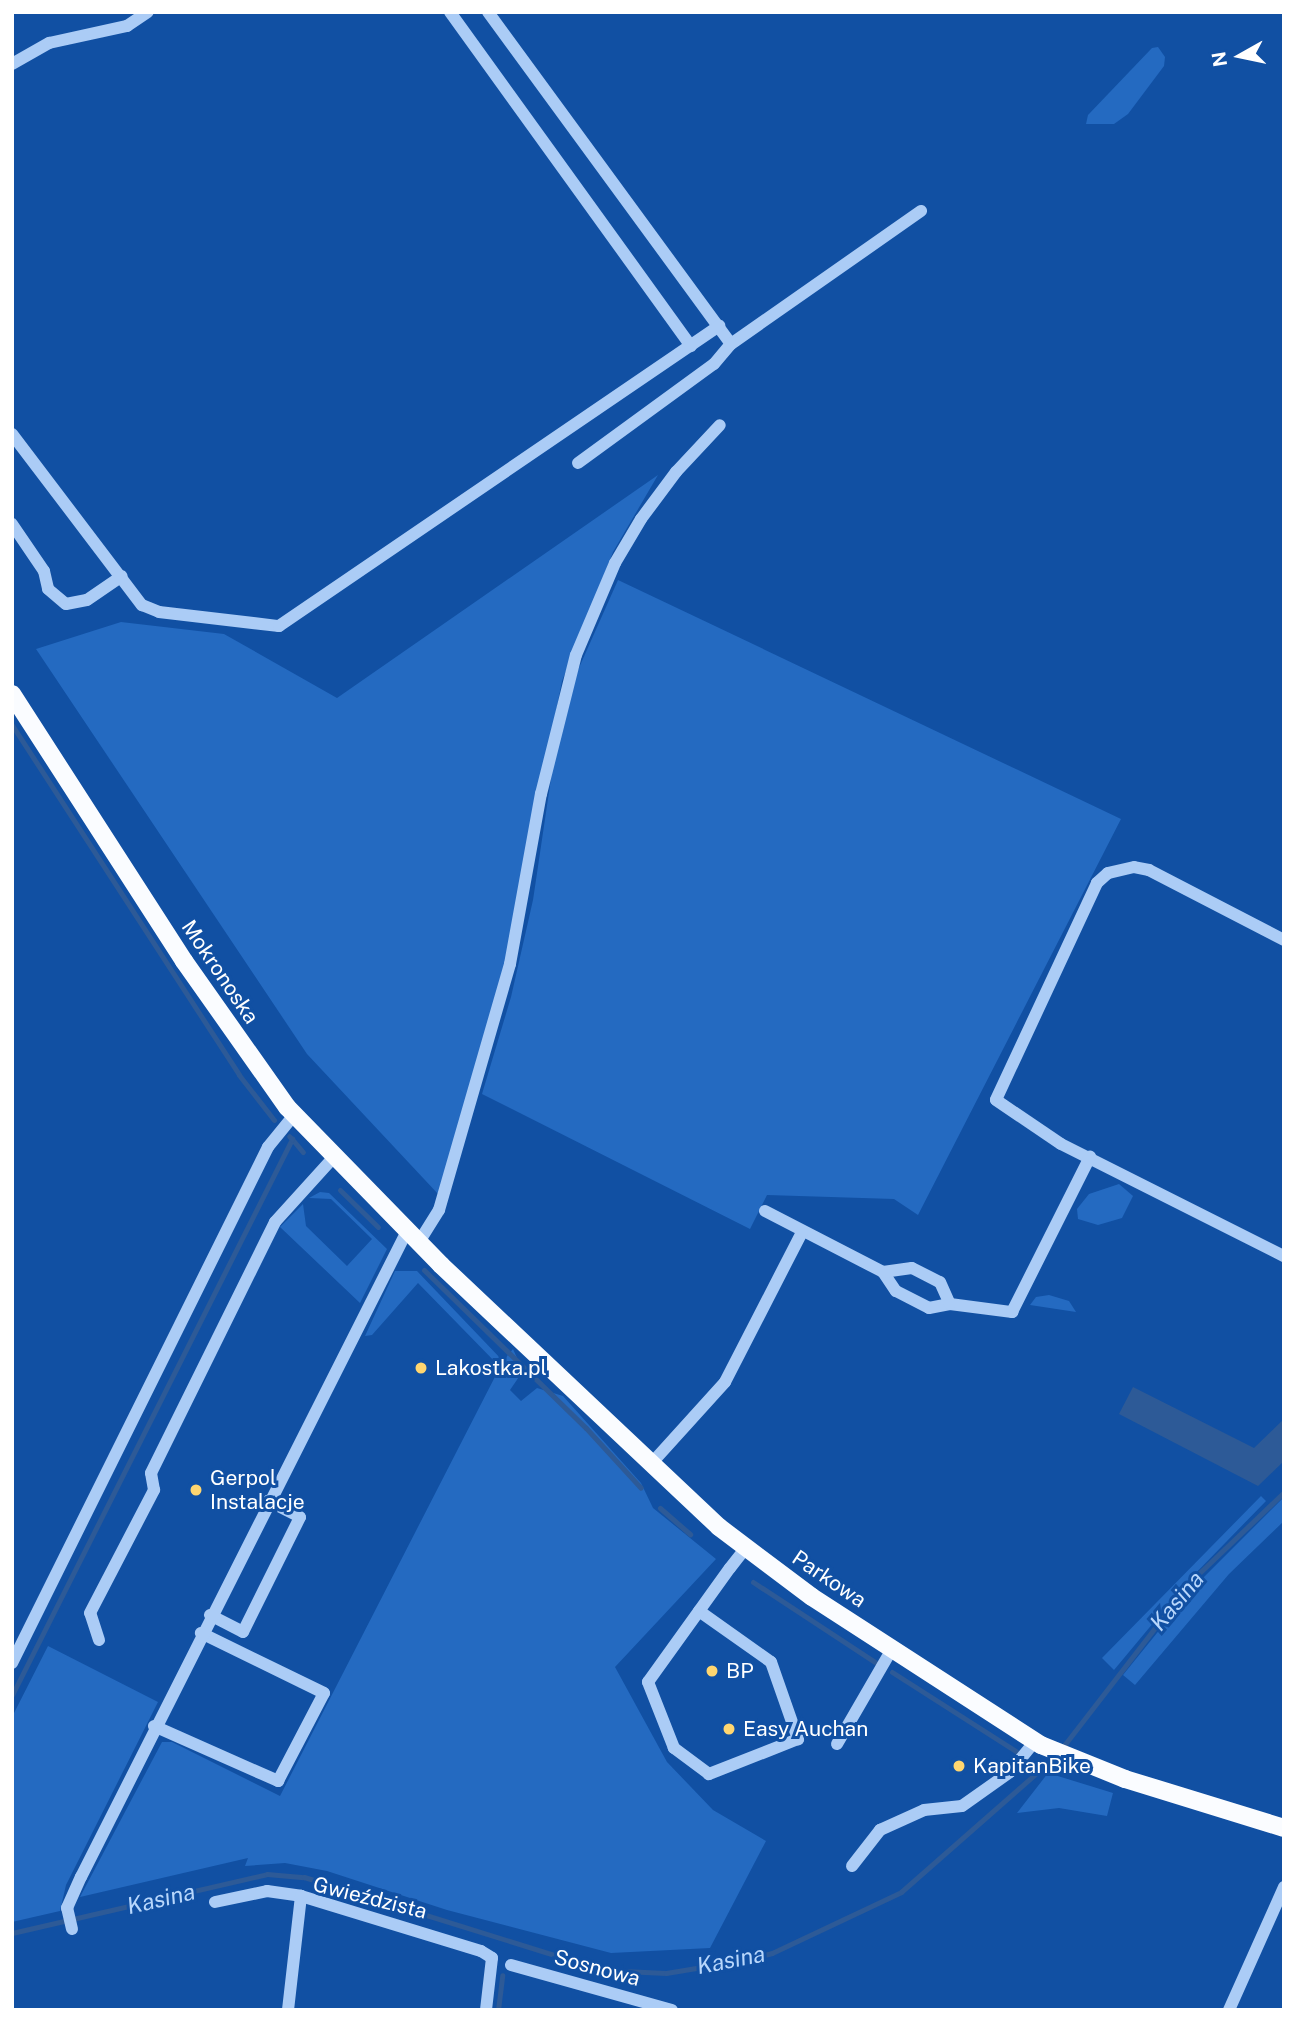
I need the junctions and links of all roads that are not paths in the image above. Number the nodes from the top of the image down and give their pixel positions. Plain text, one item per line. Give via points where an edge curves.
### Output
1 (148, 12) edge
2 (450, 12) edge
3 (488, 12) edge
4 (12, 64) edge
5 (921, 211) dead end
6 (719, 326) junction
7 (731, 344) junction
8 (691, 346) junction
9 (720, 425) dead end
10 (12, 434) edge
11 (578, 463) dead end
12 (12, 524) edge
13 (122, 576) junction
14 (12, 694) edge
15 (1284, 940) edge
16 (294, 1115) junction
17 (1090, 1157) junction
18 (333, 1158) junction
19 (765, 1211) dead end
20 (802, 1232) junction
21 (417, 1241) junction
22 (1284, 1256) edge
23 (883, 1272) junction
24 (950, 1304) junction
25 (650, 1465) junction
26 (268, 1501) junction
27 (745, 1549) junction
28 (699, 1611) junction
29 (210, 1615) junction
30 (201, 1633) junction
31 (99, 1640) dead end
32 (892, 1649) junction
33 (12, 1663) edge
34 (155, 1726) junction
35 (1038, 1743) junction
36 (836, 1744) dead end
37 (1284, 1828) edge
38 (852, 1866) dead end
39 (1284, 1887) edge
40 (301, 1896) junction
41 (215, 1902) dead end
42 (72, 1928) dead end
43 (511, 1965) dead end
44 (288, 2010) edge
45 (486, 2010) edge
46 (672, 2010) edge
47 (1229, 2010) edge

1 - 4 street via 127,26 49,43
2 - 8 street
3 - 6 street
5 - 7 street
6 - 7 street
6 - 8 street
7 - 11 street via 714,364
8 - 13 street via 279,626 150,610
9 - 21 street via 676,472 642,519 615,562 576,654 541,793 510,964 439,1210
10 - 13 street
12 - 13 street via 44,570 48,589 66,604 88,600
14 - 16 main road, Mokronoska via 184,961
15 - 17 street via 1149,870 1121,869 1097,883 996,1100 1061,1144
16 - 18 main road, Mokronoska
16 - 33 street via 268,1147
17 - 22 street
17 - 24 street via 1012,1312
18 - 21 main road, Mokronoska
18 - 31 street via 275,1222 151,1473 154,1490 90,1613
19 - 20 street
20 - 23 street
20 - 25 street via 725,1382
21 - 25 main road, Parkowa
21 - 26 street
23 - 24 street via 896,1291 929,1308
23 - 24 street via 912,1268 940,1282
25 - 27 main road, Parkowa
26 - 29 street
26 - 29 street via 300,1517 243,1632
27 - 28 street
27 - 32 main road, Parkowa
28 - 28 street via 648,1682 674,1748 709,1774 798,1739 771,1662
29 - 30 street
30 - 34 street
30 - 34 street via 324,1693 278,1781
32 - 35 main road, Parkowa
32 - 36 street
34 - 42 street via 67,1908
35 - 37 main road, Parkowa via 1060,1755
35 - 38 street via 1010,1772 962,1806 924,1810 880,1830
39 - 47 street
40 - 41 street via 267,1892
40 - 44 street, Gwieździsta
40 - 45 street, Gwieździsta via 466,1945 492,1958
43 - 46 street, Sosnowa

